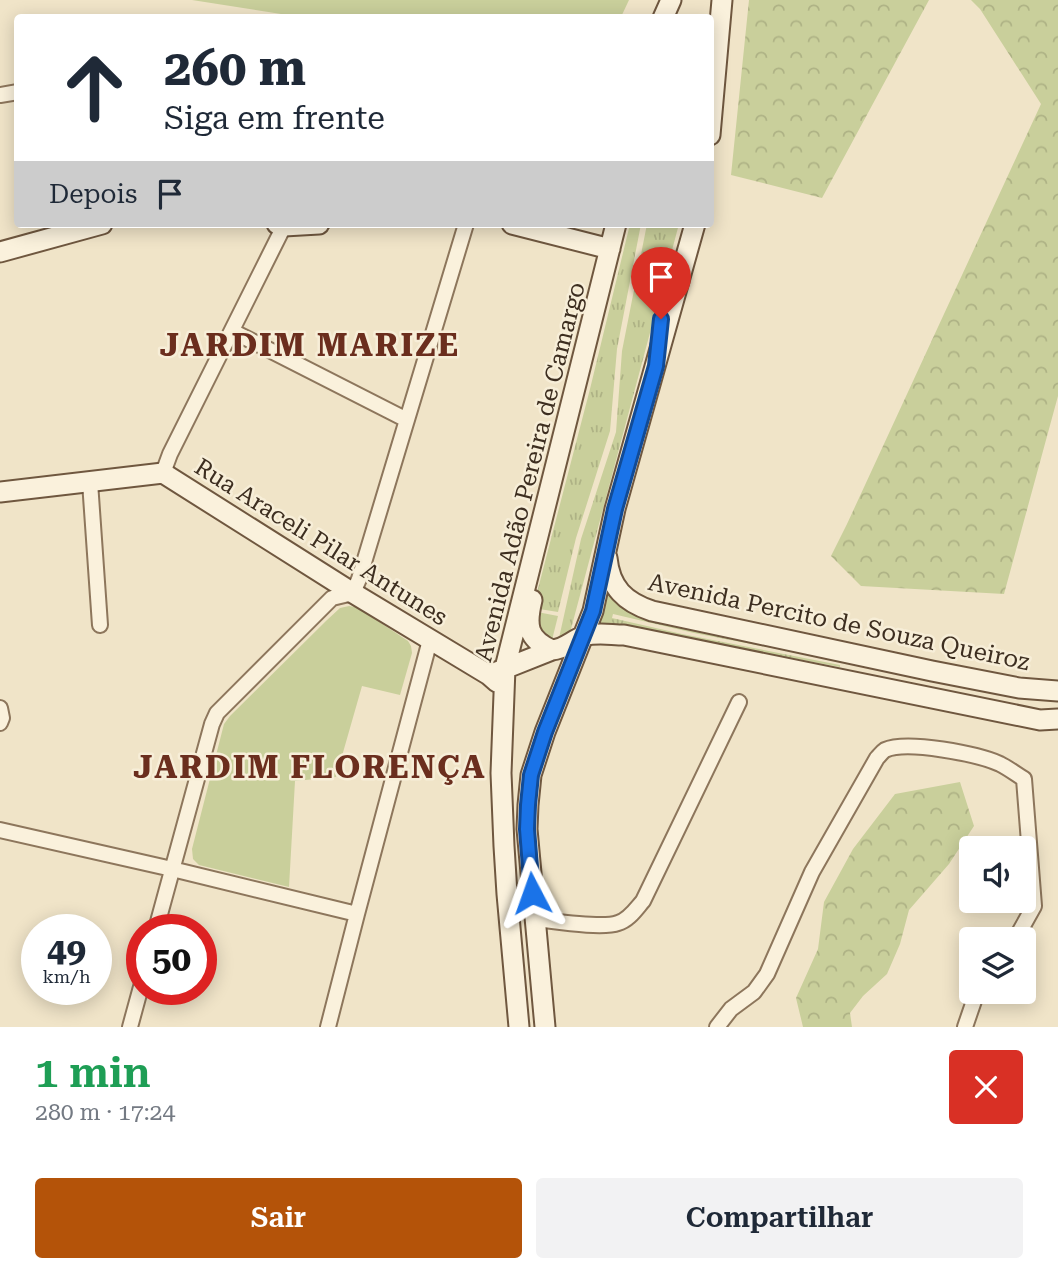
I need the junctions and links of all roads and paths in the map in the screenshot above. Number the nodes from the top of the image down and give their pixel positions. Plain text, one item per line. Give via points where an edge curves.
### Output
1 (722, 0) edge
2 (714, 92) edge
3 (87, 228) edge
4 (279, 228) edge
5 (465, 228) edge
6 (528, 228) edge
7 (615, 228) edge
8 (683, 228) edge
9 (694, 228) edge
10 (610, 249) junction
11 (0, 252) edge
12 (602, 283) junction
13 (232, 331) junction
14 (656, 366) junction
15 (407, 420) junction
16 (163, 473) junction
17 (90, 482) junction
18 (0, 492) edge
19 (606, 548) junction
20 (353, 593) junction
21 (100, 625) dead end
22 (619, 635) junction
23 (582, 637) junction
24 (430, 640) junction
25 (552, 650) junction
26 (570, 667) junction
27 (497, 671) junction
28 (1058, 691) edge
29 (739, 702) dead end
30 (0, 708) edge
31 (1049, 720) edge
32 (0, 723) edge
33 (1058, 730) edge
34 (0, 830) edge
35 (172, 869) junction
36 (160, 914) edge
37 (357, 914) junction
38 (535, 919) junction
39 (1022, 927) edge
40 (973, 1004) edge
41 (136, 1005) edge
42 (130, 1027) edge
43 (328, 1027) edge
44 (519, 1027) edge
45 (545, 1027) edge
46 (717, 1027) edge
47 (965, 1027) edge

1 - 2 main road
3 - 11 main road
4 - 13 street
5 - 15 street
6 - 10 main road
7 - 10 main road, Avenida Adão Pereira de Camargo
8 - 14 main road via 661,319
9 - 14 main road
10 - 12 main road, Avenida Adão Pereira de Camargo
12 - 25 main road via 593,356 528,619 537,641
12 - 27 main road, Avenida Adão Pereira de Camargo
13 - 15 street
13 - 16 street
14 - 19 main road
15 - 20 street
16 - 17 main road
16 - 20 main road, Rua Araceli Pilar Antunes
17 - 18 main road
17 - 21 street
19 - 23 main road via 593,611
19 - 28 main road, Avenida Percito de Souza Queiroz via 615,586 638,607 932,671
20 - 24 main road, Rua Araceli Pilar Antunes
20 - 35 street via 332,598 217,713
22 - 23 main road
22 - 26 main road via 592,646
22 - 31 main road
23 - 25 main road
23 - 26 main road
24 - 27 main road, Rua Araceli Pilar Antunes
24 - 37 street
25 - 27 main road
26 - 38 main road via 531,775 527,829
27 - 44 main road, Avenida Adão Pereira de Camargo via 505,697 504,846
29 - 38 street via 643,901 632,914 619,923 603,925
30 - 32 street
31 - 33 street
34 - 35 street
35 - 36 street
35 - 37 street
37 - 43 street
38 - 45 main road
39 - 46 street via 1034,906 1024,779 964,753 913,747 883,751 812,872 767,974
40 - 47 street
41 - 42 street

